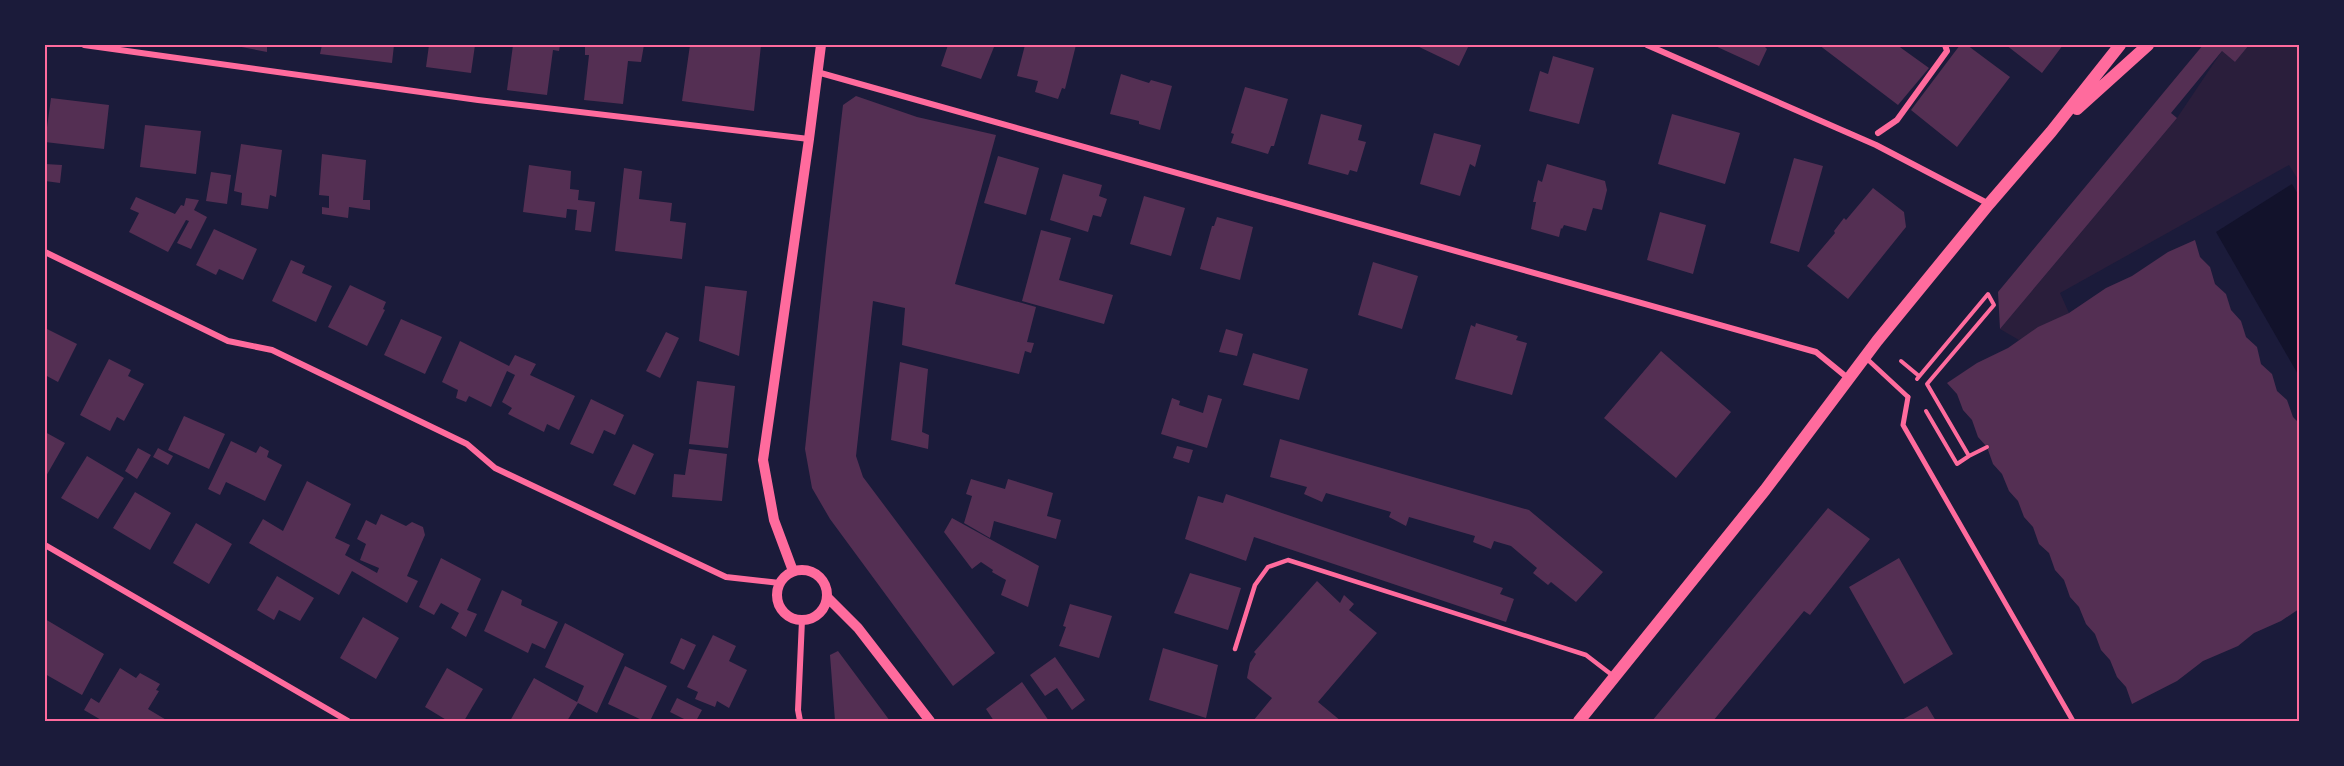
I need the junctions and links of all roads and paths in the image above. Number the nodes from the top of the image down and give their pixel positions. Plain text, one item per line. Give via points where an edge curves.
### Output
1 (84, 45) edge
2 (821, 45) edge
3 (1647, 45) edge
4 (1945, 45) edge
5 (2120, 45) edge
6 (2148, 45) edge
7 (817, 72) junction
8 (2051, 132) junction
9 (1878, 133) dead end
10 (809, 139) junction
11 (1989, 204) junction
12 (45, 252) edge
13 (1865, 357) junction
14 (1849, 379) junction
15 (1911, 385) dead end
16 (1908, 397) joint
17 (1925, 408) dead end
18 (1987, 447) dead end
19 (1969, 456) junction
20 (45, 545) edge
21 (793, 571) junction
22 (780, 583) junction
23 (827, 597) junction
24 (802, 620) junction
25 (1235, 649) dead end
26 (1614, 677) junction
27 (348, 721) edge
28 (800, 721) edge
29 (930, 721) edge
30 (1578, 721) edge
31 (2073, 721) edge

1 - 10 street via 478,100
2 - 7 street
3 - 11 street via 1876,145
4 - 9 street via 1947,51 1897,120
5 - 8 main road
6 - 8 main road
7 - 10 street
7 - 14 street via 1816,352
8 - 11 main road
10 - 21 street via 763,460 774,520
11 - 13 main road
12 - 22 street via 228,341 272,350 467,444 495,468 726,577
13 - 14 main road
13 - 16 lane
14 - 26 main road
15 - 19 path via 1988,294 1996,304 1927,384
16 - 31 street via 1903,425
17 - 19 path via 1957,464
18 - 19 path
20 - 27 street
21 - 22 street
21 - 23 street via 810,570 818,575 824,581
22 - 24 street via 777,599 781,608
23 - 24 street via 822,611
23 - 29 street via 858,628
24 - 28 street
25 - 26 lane via 1255,585 1268,567 1288,560 1586,655
26 - 30 main road

